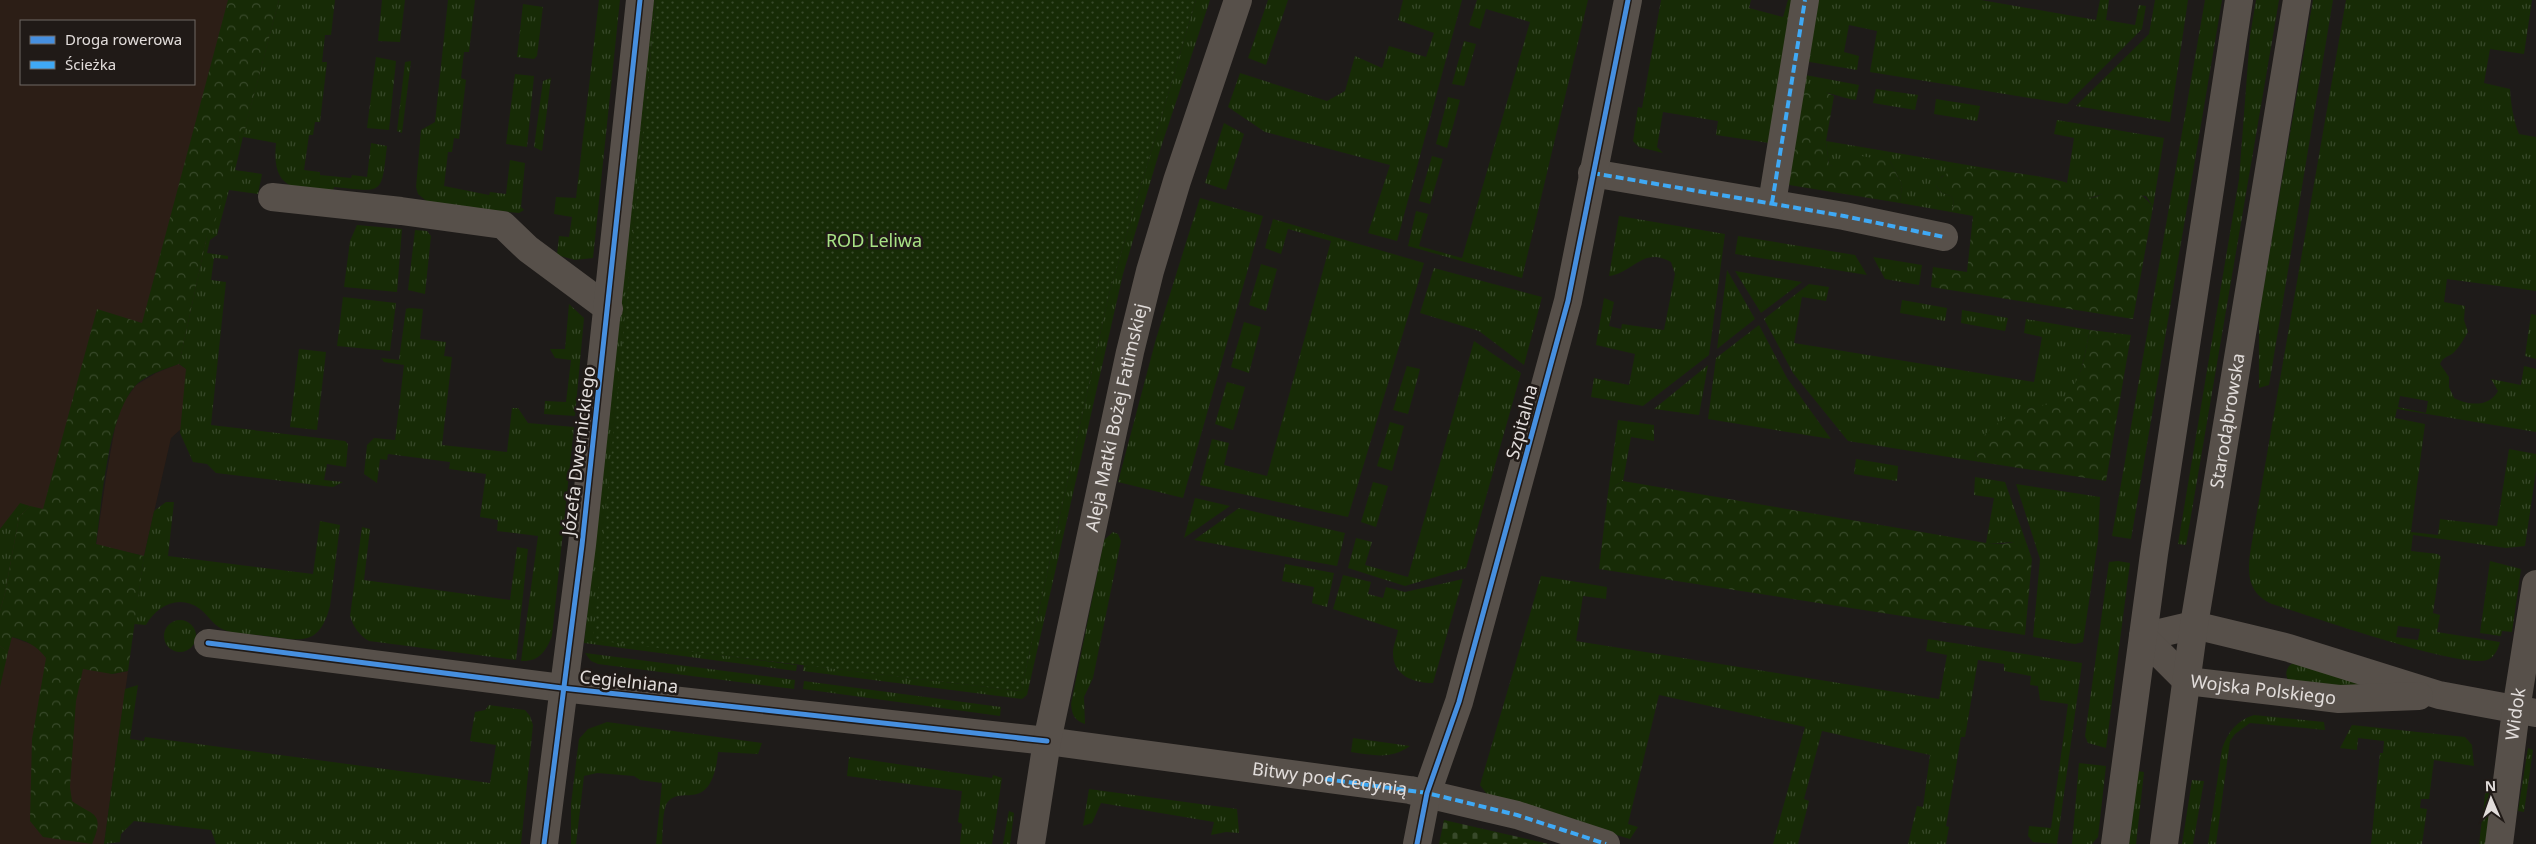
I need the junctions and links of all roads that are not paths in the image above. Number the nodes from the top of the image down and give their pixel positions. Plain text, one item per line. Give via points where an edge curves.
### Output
1 (640, 0) edge
2 (1238, 0) edge
3 (1628, 0) edge
4 (1805, 0) edge
5 (2239, 0) edge
6 (2298, 0) edge
7 (1592, 173) junction
8 (272, 197) dead end
9 (1772, 203) junction
10 (1944, 236) dead end
11 (609, 309) junction
12 (2536, 584) edge
13 (2194, 625) junction
14 (2143, 636) junction
15 (208, 643) dead end
16 (2186, 681) junction
17 (562, 688) junction
18 (2439, 695) junction
19 (2526, 711) edge
20 (1047, 742) junction
21 (1427, 793) junction
22 (544, 844) edge
23 (1031, 844) edge
24 (1417, 844) edge
25 (1606, 844) edge
26 (2115, 844) edge
27 (2164, 844) edge
28 (2499, 844) edge

1 - 11 street, Józefa Dwernickiego
2 - 20 street, Aleja Matki Bożej Fatimskiej via 1150,271
3 - 7 street, Szpitalna
4 - 9 street
5 - 14 street
6 - 13 street, Starodąbrowska
7 - 9 street
7 - 21 street, Szpitalna via 1568,301 1511,516 1459,702
8 - 11 street via 504,225 542,260
9 - 10 street
11 - 17 street, Józefa Dwernickiego
12 - 19 street, Widok
13 - 14 street, Wojska Polskiego
13 - 16 street, Starodąbrowska
13 - 18 street, Wojska Polskiego via 2289,648
14 - 16 street, Wojska Polskiego
14 - 26 street
15 - 17 street, Cegielniana
16 - 18 street, Wojska Polskiego via 2339,699
16 - 27 street, Starodąbrowska
17 - 20 street, Cegielniana
17 - 22 street, Józefa Dwernickiego
18 - 19 street, Wojska Polskiego
19 - 28 street, Widok
20 - 21 street, Bitwy pod Cedynią
20 - 23 street, Aleja Matki Bożej Fatimskiej
21 - 24 street, Szpitalna
21 - 25 street, Bitwy pod Cedynią via 1517,815

